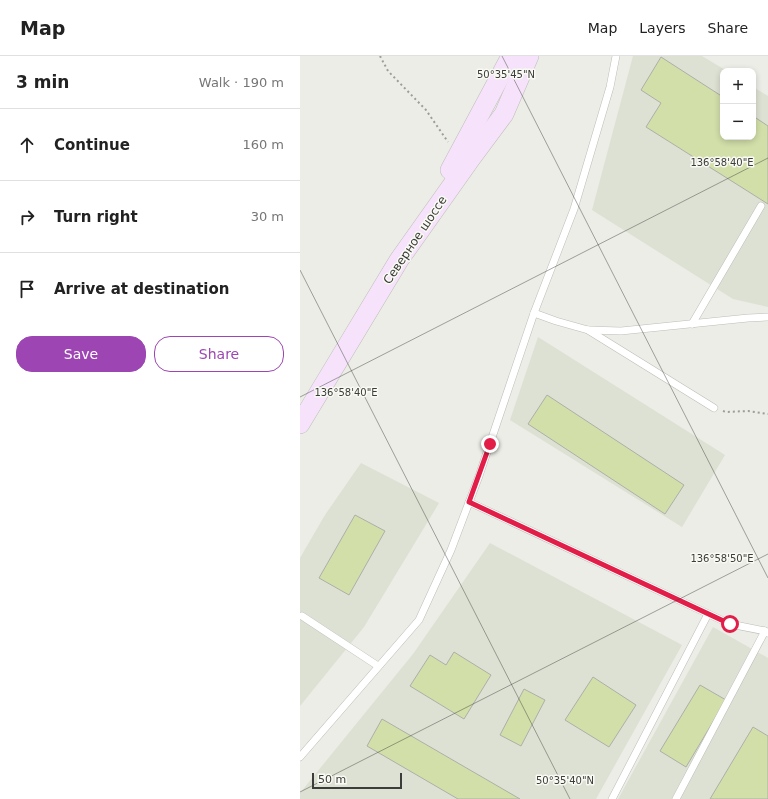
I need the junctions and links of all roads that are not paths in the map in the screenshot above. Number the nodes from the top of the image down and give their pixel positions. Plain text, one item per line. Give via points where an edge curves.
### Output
1 (512, 56) edge
2 (529, 56) edge
3 (616, 56) edge
4 (761, 206) dead end
5 (399, 260) junction
6 (534, 313) junction
7 (767, 316) edge
8 (692, 324) junction
9 (588, 330) junction
10 (714, 408) road end
11 (300, 424) edge
12 (469, 502) junction
13 (708, 614) junction
14 (302, 616) dead end
15 (767, 632) edge
16 (378, 666) junction
17 (300, 757) edge
18 (612, 799) edge
19 (676, 799) edge

1 - 5 main road
2 - 5 main road, Северное шоссе via 504,114
3 - 6 lane via 610,87 574,209
4 - 8 lane
5 - 11 main road, Северное шоссе
6 - 9 lane
6 - 12 lane
7 - 8 lane
8 - 9 lane via 621,331
9 - 10 lane
12 - 13 lane
12 - 16 lane via 451,550 419,620
13 - 15 lane via 730,624
13 - 18 lane
14 - 16 lane
15 - 19 lane
16 - 17 lane

